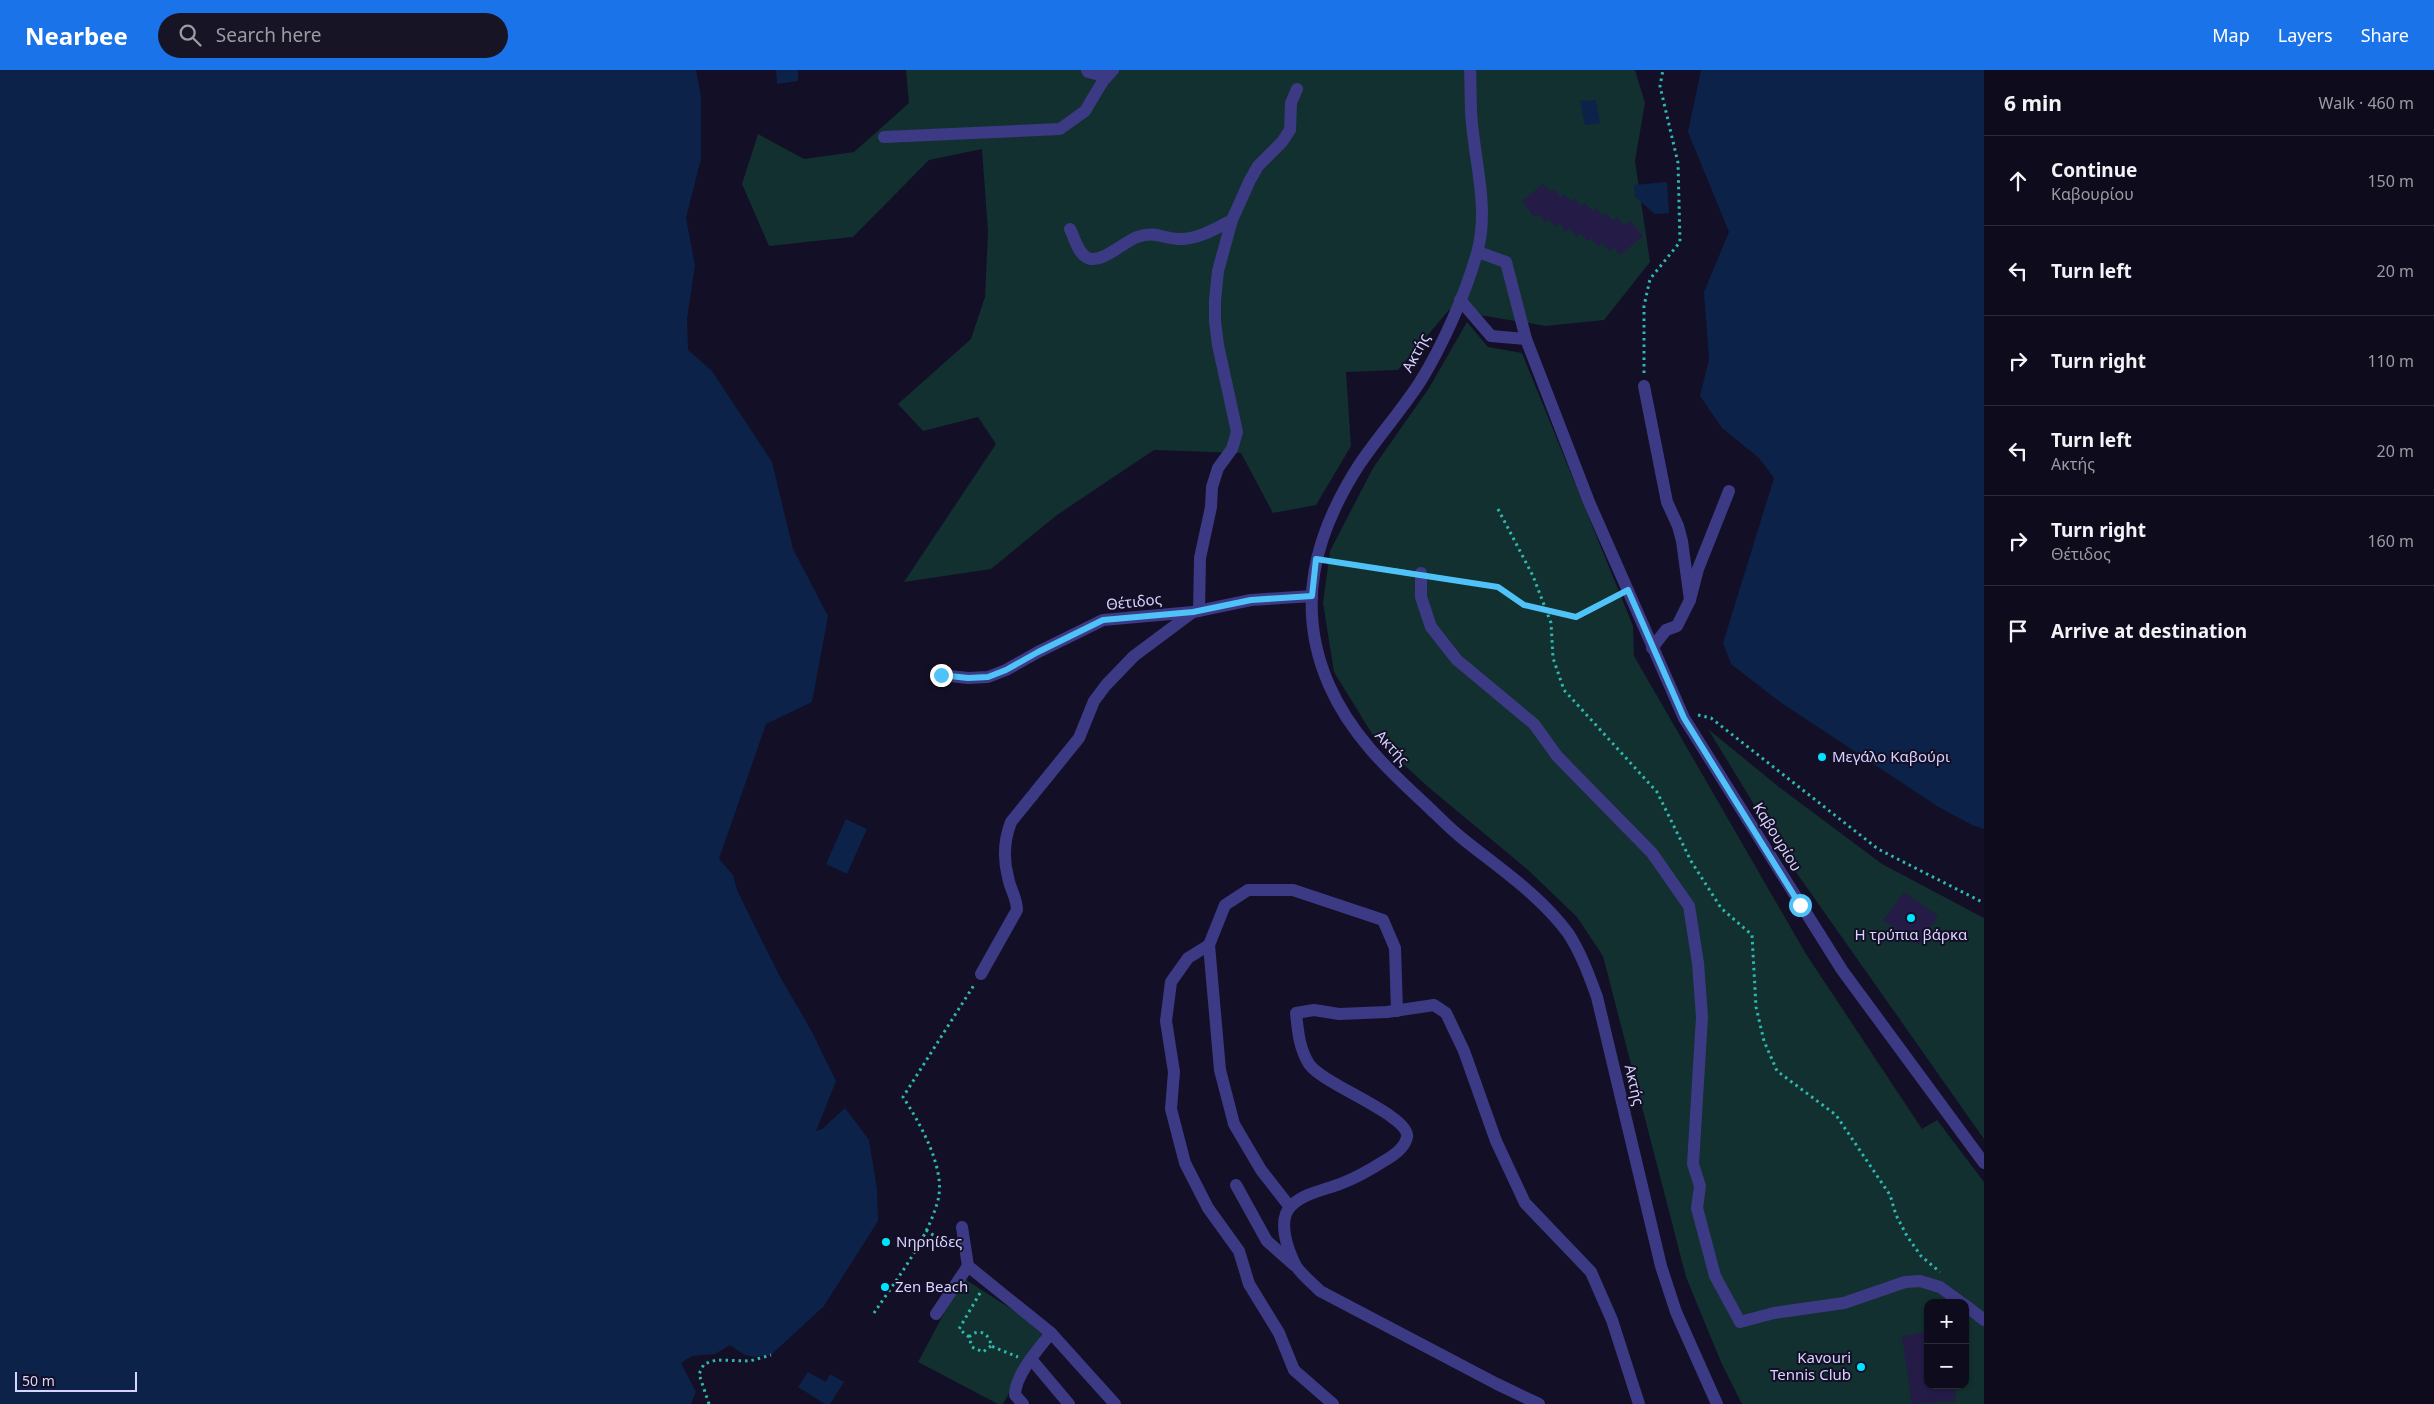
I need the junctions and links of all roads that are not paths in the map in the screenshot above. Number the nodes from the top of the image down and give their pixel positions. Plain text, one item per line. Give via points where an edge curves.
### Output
1 (1087, 70) edge
2 (1112, 70) edge
3 (1470, 70) edge
4 (1297, 89) dead end
5 (884, 137) dead end
6 (1232, 220) junction
7 (1070, 229) dead end
8 (1478, 252) junction
9 (1460, 300) junction
10 (1526, 339) junction
11 (1644, 386) road end
12 (1729, 491) dead end
13 (1421, 573) road end
14 (1312, 596) junction
15 (1690, 600) junction
16 (1196, 611) junction
17 (1652, 648) junction
18 (941, 675) dead end
19 (1209, 946) junction
20 (981, 974) road end
21 (1397, 1011) junction
22 (1984, 1163) edge
23 (1236, 1185) dead end
24 (1290, 1207) junction
25 (962, 1227) dead end
26 (968, 1266) junction
27 (1297, 1267) junction
28 (1956, 1299) edge
29 (1969, 1308) edge
30 (936, 1314) dead end
31 (1984, 1320) edge
32 (1051, 1332) junction
33 (1025, 1358) junction
34 (1024, 1404) edge
35 (1069, 1404) edge
36 (1115, 1404) edge
37 (1333, 1404) edge
38 (1539, 1404) edge
39 (1639, 1404) edge
40 (1717, 1404) edge

1 - 2 street via 1096,74
2 - 5 street via 1085,111 1060,129
3 - 8 street, Ακτής via 1472,123 1482,196
4 - 6 street via 1291,103 1290,130 1258,166
6 - 7 street via 1187,239 1152,234 1134,238 1099,258 1090,259 1081,253
6 - 16 street via 1218,271 1215,300 1218,345 1237,432 1212,487 1200,558
8 - 9 street, Ακτής
8 - 10 street, Καβουρίου via 1506,262
9 - 10 street via 1491,336
9 - 14 street, Ακτής via 1420,381 1343,491 1316,559
10 - 17 street, Καβουρίου
11 - 15 street via 1666,502 1682,541
12 - 15 street via 1698,569
13 - 28 street via 1421,598 1431,627 1457,660 1534,724 1557,756 1652,853 1689,906 1702,1017 1692,1164 1700,1186 1697,1208 1715,1276 1740,1322 1774,1313 1844,1304 1905,1282 1920,1281 1940,1288
14 - 16 street, Θέτιδος via 1251,600
14 - 40 street, Ακτής via 1313,637 1329,685 1344,716 1367,747 1461,838 1544,907 1567,933 1583,960 1597,997 1661,1266 1676,1312
15 - 17 street via 1677,626 1666,630
16 - 18 street, Θέτιδος via 1103,620 988,677
16 - 20 street via 1134,656 1106,685 1094,701 1079,738 1011,822 1005,839 1005,860 1017,910
17 - 22 street, Καβουρίου via 1684,718 1842,970
19 - 21 street via 1225,906 1248,890 1293,890 1347,907 1383,920 1395,948
19 - 24 street via 1220,1070 1234,1124 1261,1170
19 - 37 street via 1188,958 1171,982 1166,1021 1174,1072 1172,1109 1186,1163 1208,1208 1239,1251 1249,1284 1279,1333 1294,1370
21 - 24 street via 1339,1014 1314,1010 1296,1013 1298,1041 1309,1065 1328,1080 1390,1115 1406,1129 1408,1136 1392,1157 1364,1174 1301,1198
21 - 39 street via 1434,1005 1446,1013 1464,1052 1496,1141 1525,1203 1591,1272 1612,1320
23 - 27 street via 1267,1241
24 - 27 street via 1284,1229
25 - 26 street
26 - 30 street
26 - 32 street
27 - 38 street via 1320,1291
29 - 31 street
32 - 33 street
32 - 36 street
33 - 34 street via 1015,1387 1015,1395
33 - 35 street

